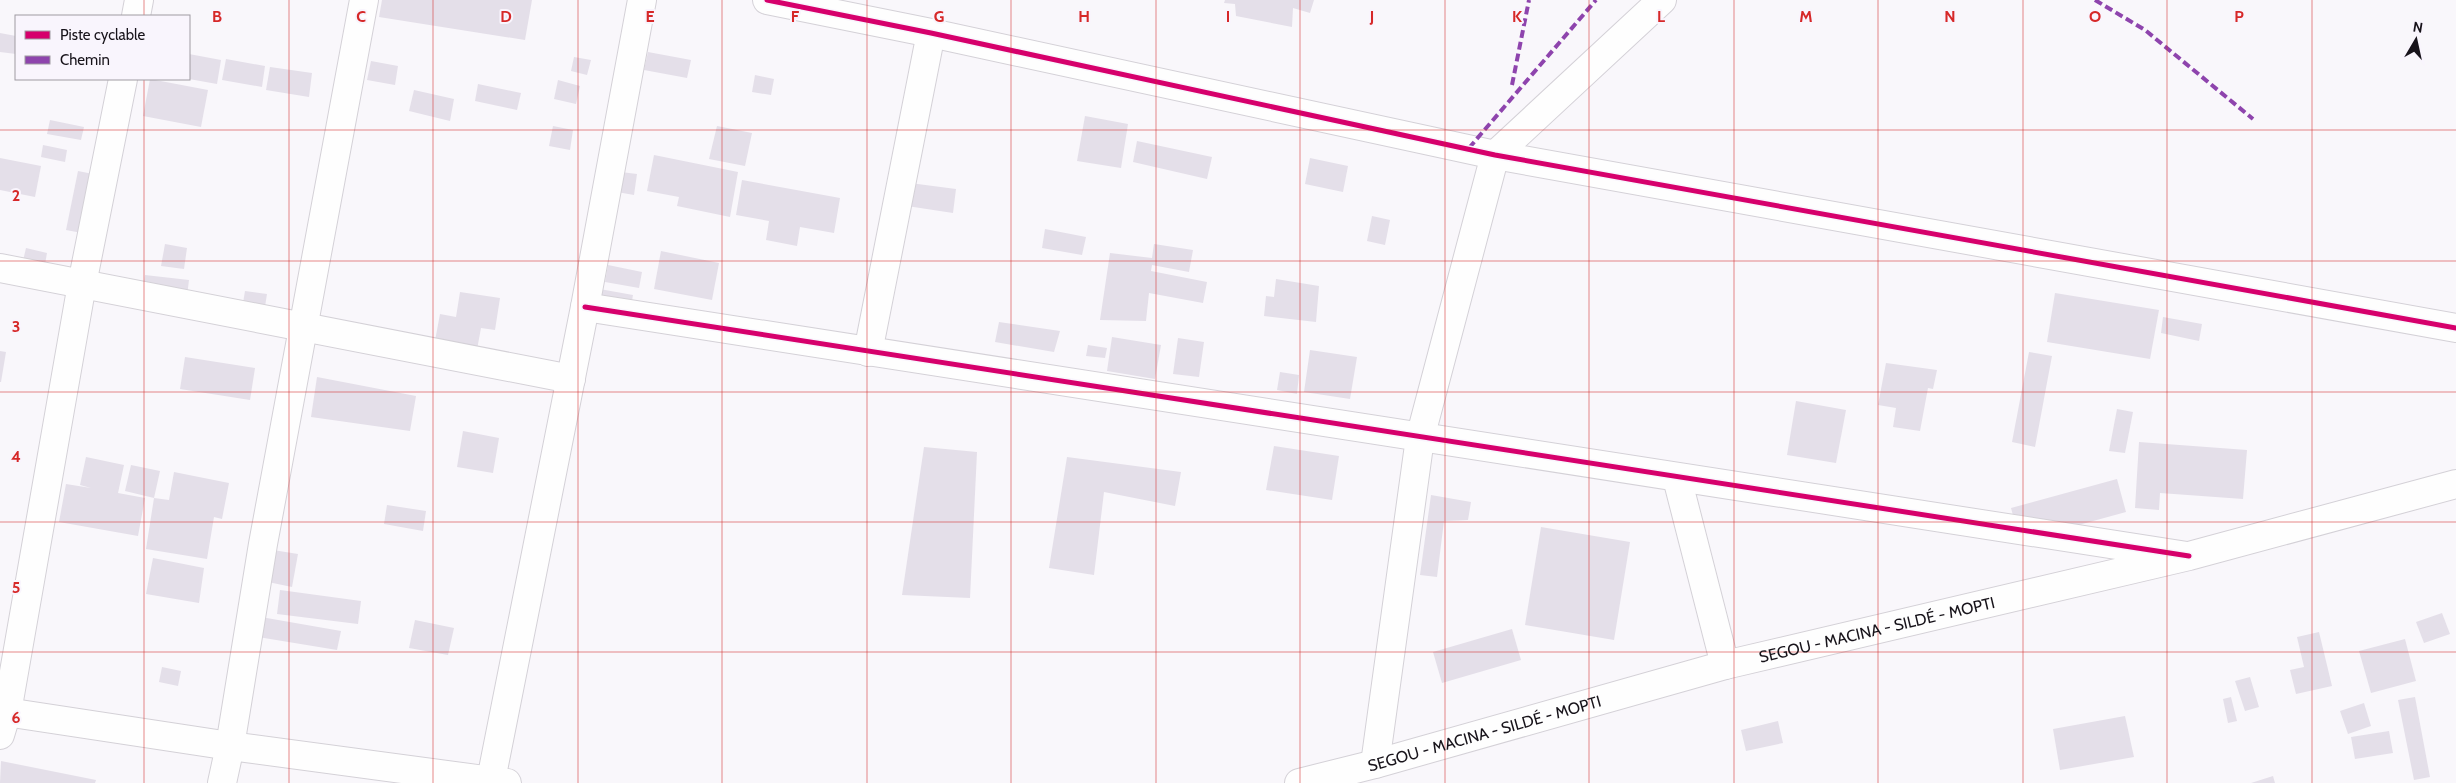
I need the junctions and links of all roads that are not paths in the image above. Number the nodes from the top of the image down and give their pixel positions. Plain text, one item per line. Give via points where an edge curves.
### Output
1 (139, 0) edge
2 (364, 0) edge
3 (642, 0) edge
4 (767, 0) edge
5 (1662, 0) edge
6 (136, 15) edge
7 (931, 33) junction
8 (123, 80) edge
9 (1495, 155) junction
10 (0, 268) edge
11 (82, 284) junction
12 (585, 307) junction
13 (304, 328) junction
14 (2456, 328) edge
15 (868, 352) junction
16 (571, 379) junction
17 (1420, 438) junction
18 (1677, 478) junction
19 (2456, 484) edge
20 (2189, 556) junction
21 (1725, 665) junction
22 (2, 719) edge
23 (230, 746) junction
24 (1375, 764) junction
25 (499, 781) edge
26 (222, 783) edge
27 (1299, 783) edge

1 - 6 street
2 - 13 street
3 - 12 street
4 - 7 street
5 - 9 street
7 - 9 street
7 - 15 street
8 - 11 street
9 - 14 street
9 - 17 street
10 - 11 street
11 - 13 street
11 - 22 street
12 - 15 street
12 - 16 street
13 - 16 street
13 - 23 street via 263,544
15 - 17 street
16 - 25 street
17 - 18 street
17 - 24 street
18 - 20 street
18 - 21 street
19 - 20 street, SEGOU - MACINA - SILDÉ - MOPTI
20 - 21 street, SEGOU - MACINA - SILDÉ - MOPTI
21 - 24 street, SEGOU - MACINA - SILDÉ - MOPTI
22 - 23 street
23 - 25 street
23 - 26 street
24 - 27 street, SEGOU - MACINA - SILDÉ - MOPTI

